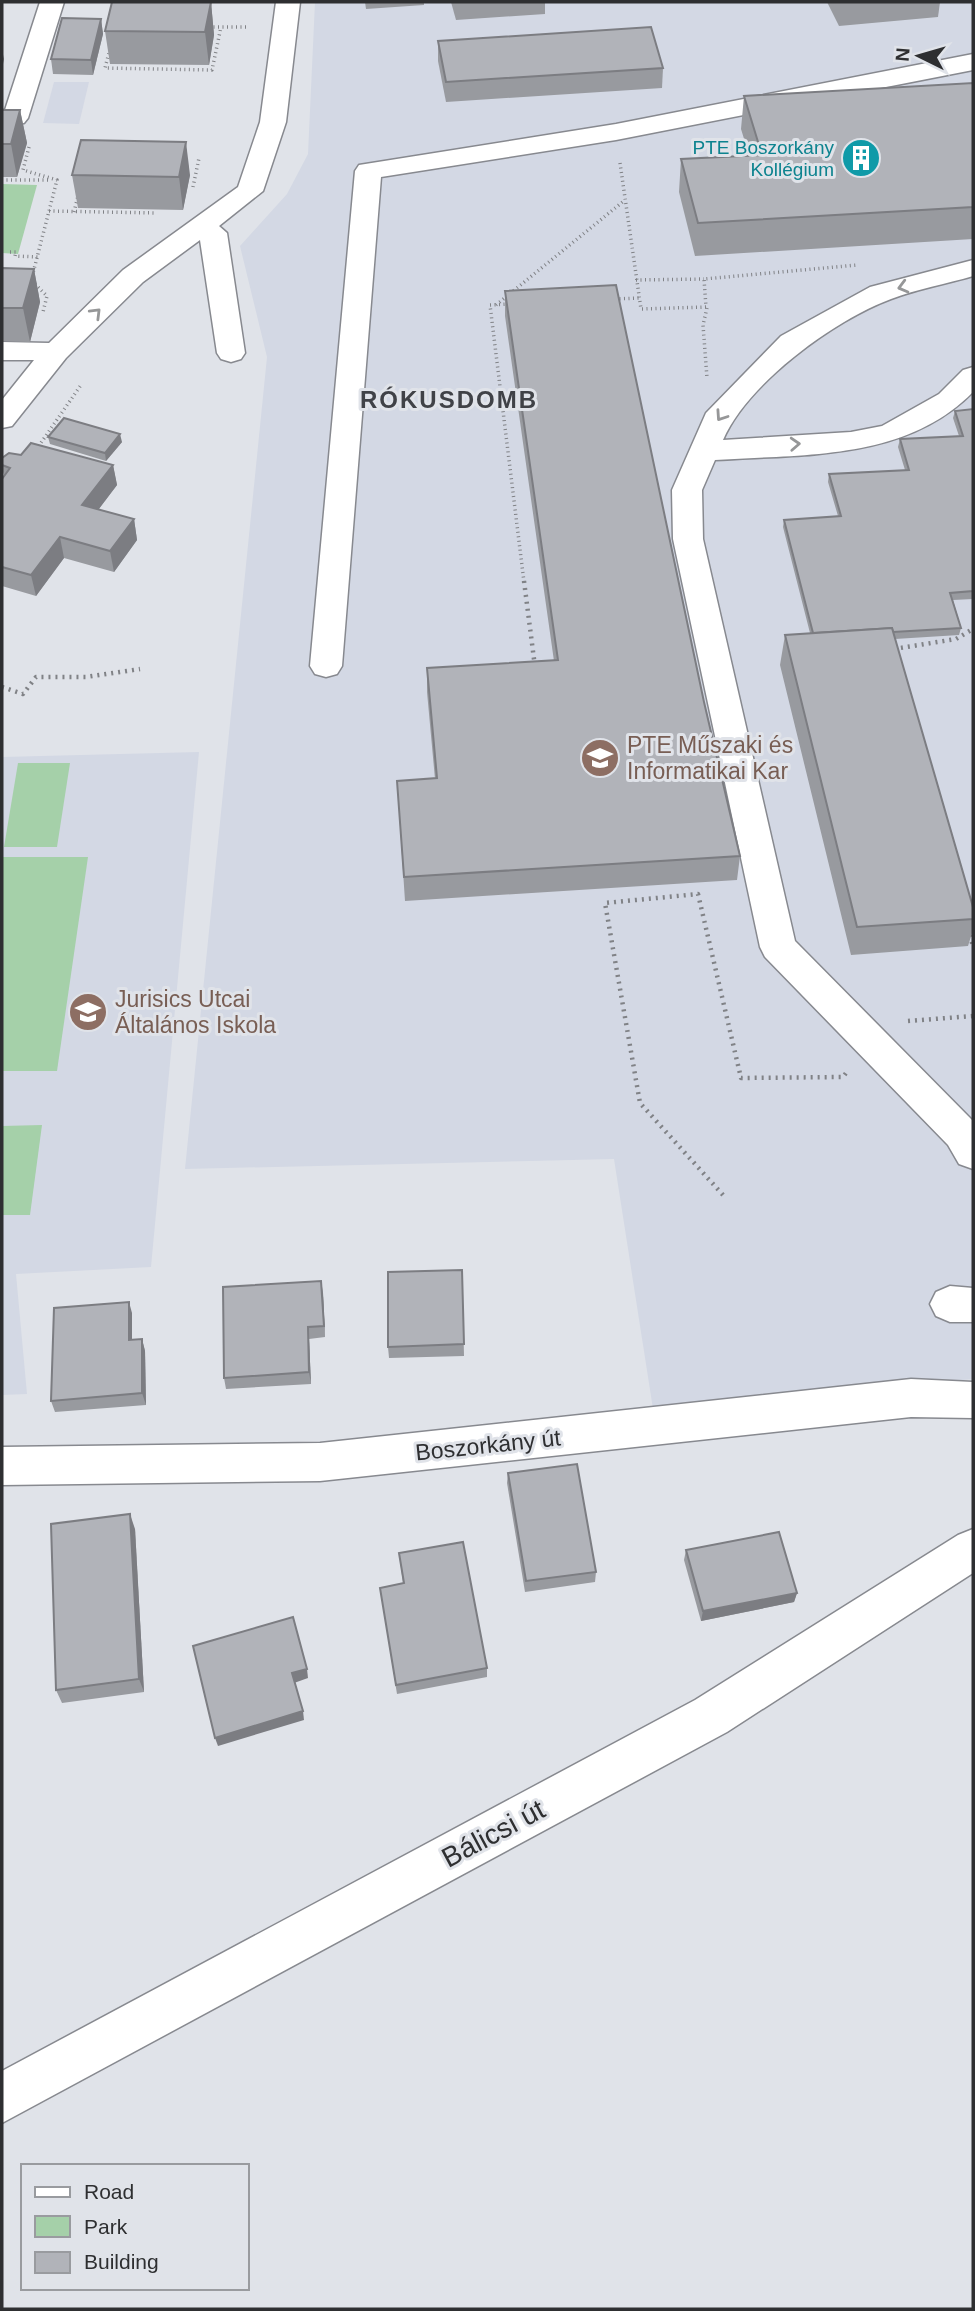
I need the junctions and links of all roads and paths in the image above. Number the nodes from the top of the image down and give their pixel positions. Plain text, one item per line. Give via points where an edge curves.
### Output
1 (52, 2) edge
2 (288, 2) edge
3 (208, 27) edge
4 (221, 27) junction
5 (285, 28) junction
6 (110, 47) edge
7 (973, 62) edge
8 (2, 118) edge
9 (615, 132) junction
10 (31, 140) dead end
11 (199, 158) dead end
12 (2, 180) edge
13 (57, 180) junction
14 (79, 190) edge
15 (192, 192) dead end
16 (625, 200) junction
17 (50, 211) junction
18 (74, 212) junction
19 (163, 213) edge
20 (200, 227) junction
21 (10, 252) dead end
22 (38, 257) junction
23 (857, 265) dead end
24 (972, 270) edge
25 (636, 279) junction
26 (704, 279) junction
27 (32, 280) edge
28 (36, 296) edge
29 (47, 296) dead end
30 (639, 298) junction
31 (613, 299) edge
32 (521, 304) edge
33 (495, 305) junction
34 (707, 308) dead end
35 (2, 351) edge
36 (56, 352) junction
37 (231, 353) dead end
38 (973, 376) edge
39 (2, 419) edge
40 (707, 441) junction
41 (973, 629) edge
42 (888, 650) edge
43 (327, 666) dead end
44 (139, 669) dead end
45 (536, 671) edge
46 (2, 687) edge
47 (970, 934) edge
48 (973, 947) edge
49 (843, 1077) dead end
50 (973, 1153) edge
51 (723, 1195) dead end
52 (973, 1399) edge
53 (2, 1466) edge
54 (973, 1549) edge
55 (2, 2098) edge

1 - 8 street via 15,118
2 - 5 street
3 - 4 path
4 - 5 path
4 - 6 path via 212,70 105,68
5 - 20 street via 273,122 250,191
7 - 9 street
9 - 16 path
9 - 43 street via 368,172
10 - 13 path via 23,170
11 - 15 path
12 - 13 path
13 - 17 path
14 - 18 path
16 - 25 path
16 - 33 path
17 - 18 path
17 - 22 path
18 - 19 path
36 -> 20 street via 133,276
20 - 37 street via 213,233
21 - 22 path
22 - 27 path
23 - 26 path
24 -> 40 street via 880,293 791,342 722,413
25 - 26 path
25 - 30 path
26 - 30 path via 706,307 641,309
28 - 29 path
30 - 31 path
32 - 33 path
33 - 45 path via 490,305
34 - 40 path via 702,325
35 - 36 street
36 - 39 street
40 -> 38 street via 851,442 891,433 949,400
40 - 50 street via 687,490 688,539 778,947 962,1134
41 - 42 path via 956,639
44 - 46 path via 86,677 36,677 23,694
47 - 48 path
49 - 51 path via 741,1078 698,894 605,903 640,1103
52 - 53 street, Boszorkány út via 911,1398 320,1462
54 - 55 street, Bálicsi út via 711,1716

